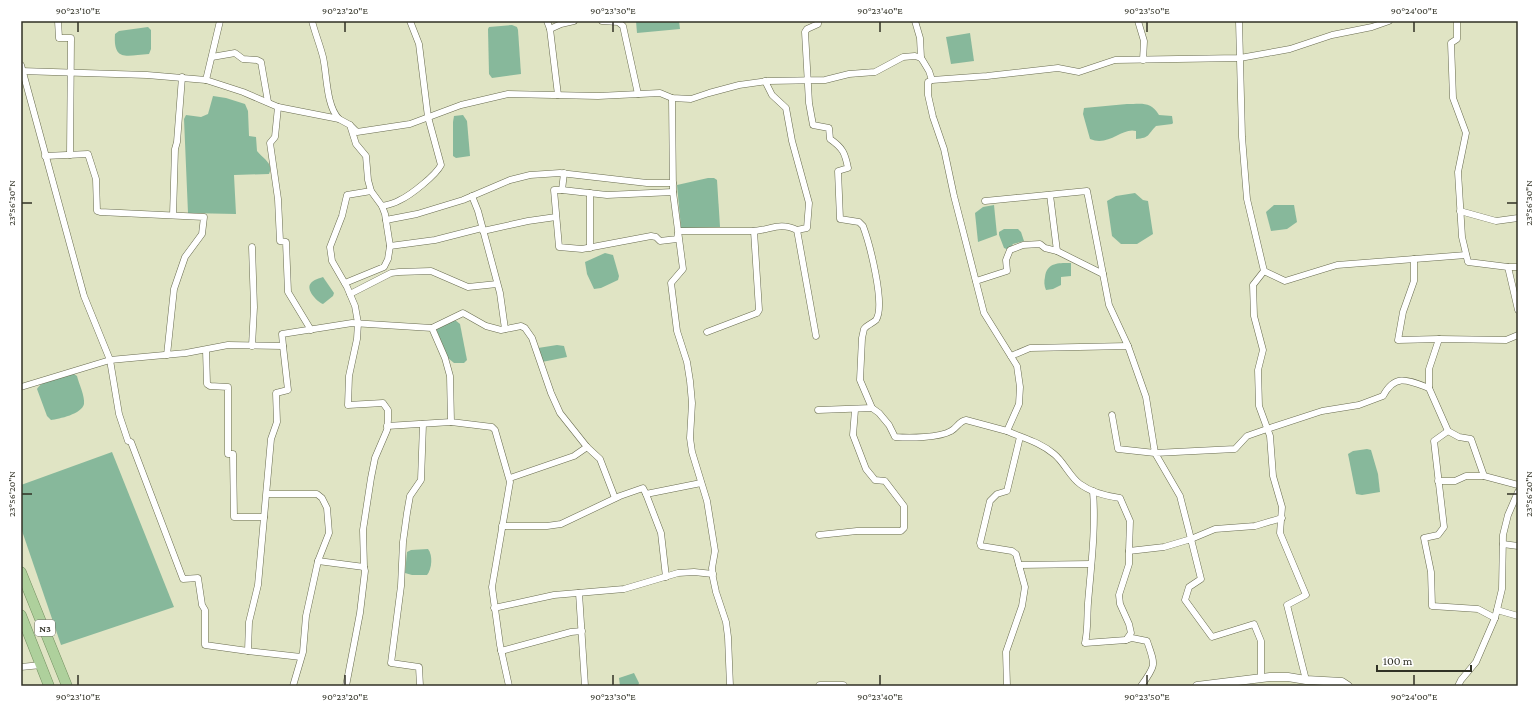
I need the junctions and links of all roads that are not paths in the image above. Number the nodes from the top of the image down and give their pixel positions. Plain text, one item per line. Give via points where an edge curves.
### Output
1 (58, 21) edge
2 (220, 21) edge
3 (312, 21) edge
4 (410, 21) edge
5 (547, 21) edge
6 (574, 21) edge
7 (602, 21) edge
8 (818, 21) edge
9 (916, 21) edge
10 (1138, 21) edge
11 (1239, 21) edge
12 (1389, 21) edge
13 (1457, 21) edge
14 (550, 29) junction
15 (212, 57) junction
16 (921, 58) junction
17 (1240, 58) junction
18 (1143, 60) junction
19 (22, 69) edge
20 (71, 72) junction
21 (182, 77) junction
22 (206, 80) junction
23 (808, 80) junction
24 (932, 80) junction
25 (765, 81) junction
26 (638, 94) junction
27 (558, 95) junction
28 (672, 98) junction
29 (268, 102) junction
30 (278, 107) junction
31 (428, 117) junction
32 (339, 118) junction
33 (350, 125) junction
34 (70, 155) junction
35 (45, 156) junction
36 (564, 173) junction
37 (673, 183) junction
38 (562, 190) junction
39 (371, 191) junction
40 (673, 192) junction
41 (590, 193) junction
42 (1050, 195) junction
43 (472, 196) junction
44 (985, 201) dead end
45 (382, 206) junction
46 (1460, 211) junction
47 (173, 215) junction
48 (556, 217) junction
49 (1518, 218) edge
50 (386, 220) junction
51 (483, 229) junction
52 (679, 229) junction
53 (797, 230) junction
54 (754, 231) junction
55 (390, 246) junction
56 (252, 247) dead end
57 (590, 248) junction
58 (1057, 252) junction
59 (1466, 256) junction
60 (1414, 259) junction
61 (1518, 266) edge
62 (1508, 267) junction
63 (1264, 271) junction
64 (1103, 274) junction
65 (976, 281) junction
66 (345, 284) junction
67 (497, 284) junction
68 (350, 294) junction
69 (1518, 310) edge
70 (358, 323) junction
71 (432, 328) junction
72 (505, 329) junction
73 (311, 330) junction
74 (707, 332) dead end
75 (816, 336) dead end
76 (1518, 336) edge
77 (1439, 339) junction
78 (252, 346) junction
79 (283, 346) junction
80 (1128, 346) junction
81 (206, 350) junction
82 (167, 355) junction
83 (1011, 356) junction
84 (110, 360) junction
85 (21, 388) edge
86 (1429, 388) junction
87 (872, 408) junction
88 (818, 410) dead end
89 (855, 410) junction
90 (1112, 416) dead end
91 (451, 422) junction
92 (423, 424) junction
93 (387, 426) junction
94 (1267, 429) junction
95 (1006, 431) junction
96 (1448, 431) junction
97 (1020, 437) junction
98 (587, 447) junction
99 (1155, 453) junction
100 (1484, 476) junction
101 (510, 478) junction
102 (1438, 481) junction
103 (701, 483) junction
104 (1518, 485) edge
105 (1093, 491) junction
106 (1518, 492) edge
107 (267, 494) junction
108 (646, 494) junction
109 (615, 498) junction
110 (264, 518) junction
111 (1282, 518) junction
112 (502, 526) junction
113 (819, 535) dead end
114 (1191, 539) junction
115 (1502, 544) junction
116 (1518, 546) edge
117 (1129, 551) junction
118 (318, 561) junction
119 (1091, 564) junction
120 (1019, 565) junction
121 (364, 567) junction
122 (21, 572) edge
123 (713, 574) junction
124 (666, 577) junction
125 (579, 593) junction
126 (494, 608) junction
127 (1497, 610) junction
128 (21, 615) edge
129 (1518, 616) edge
130 (1495, 618) junction
131 (582, 631) junction
132 (1126, 640) junction
133 (248, 651) junction
134 (501, 651) junction
135 (302, 657) junction
136 (41, 665) junction
137 (21, 667) edge
138 (1262, 678) junction
139 (1306, 680) junction
140 (1215, 684) edge
141 (49, 686) edge
142 (67, 686) edge
143 (293, 686) edge
144 (346, 686) edge
145 (420, 686) edge
146 (509, 686) edge
147 (585, 686) edge
148 (730, 686) edge
149 (820, 686) edge
150 (843, 686) edge
151 (1007, 686) edge
152 (1142, 686) edge
153 (1197, 686) edge
154 (1348, 686) edge
155 (1458, 686) edge

1 - 20 street via 58,38 71,38
2 - 15 street
3 - 32 street via 323,55 331,105
4 - 31 street via 419,44
5 - 14 street
6 - 14 street
7 - 26 street via 618,22 623,26
8 - 23 street via 818,24 805,32
9 - 16 street
10 - 18 street via 1144,41
11 - 17 street
12 - 17 street via 1332,35 1290,49
13 - 46 street via 1457,39 1451,43 1453,98 1466,134 1458,172
14 - 27 street
15 - 22 street
15 - 29 street via 235,52 243,59 261,62
16 - 23 street via 903,57 875,72 849,74 825,80
16 - 24 street
17 - 18 street
17 - 63 street via 1242,138 1248,199
18 - 24 street via 1115,60 1078,72 1058,68
19 - 20 street
19 - 35 street
20 - 21 street
20 - 34 street
21 - 22 street
21 - 47 street via 175,149
22 - 29 street
23 - 25 street
23 - 87 street via 813,125 829,128 830,139 841,146 848,168 838,171 840,219 859,222 863,226 877,278 878,314 876,321 864,329 860,380
24 - 65 street via 928,82 928,95
25 - 28 street via 691,99
25 - 53 street via 772,95 786,108 809,202 807,228
26 - 27 street
26 - 28 street via 660,93
27 - 31 street via 508,94 461,105
28 - 37 street
29 - 30 street
30 - 32 street
30 - 73 street via 275,137 270,143 278,199 280,241 286,242 288,292
31 - 33 street via 410,124 357,132
31 - 45 street via 440,166 401,200
32 - 33 street
33 - 39 street via 356,144 366,156
34 - 35 street
34 - 47 street via 88,154 96,179 97,211
35 - 84 street via 84,296
36 - 37 street via 647,183
36 - 38 street
36 - 43 street via 530,175 510,180
37 - 40 street
38 - 41 street
38 - 48 street via 554,190
39 - 45 street
39 - 66 street via 347,195 330,247 332,261
40 - 41 street via 607,195
40 - 52 street
41 - 57 street
42 - 44 street
42 - 58 street
42 - 64 street via 1087,191
43 - 50 street via 417,214
43 - 51 street
45 - 50 street
46 - 49 street via 1496,221
46 - 59 street
47 - 82 street via 204,217 202,234 185,257 174,289
48 - 51 street
48 - 57 street via 559,247
50 - 55 street
51 - 55 street via 435,240
51 - 67 street
52 - 54 street
52 - 57 street via 677,239 660,241 651,236
52 - 103 street via 683,269 671,283 677,331 690,381 692,452
53 - 54 street via 777,226
53 - 75 street
54 - 74 street via 759,310
55 - 66 street via 384,266
56 - 78 street
58 - 64 street
58 - 65 street via 1040,244 1016,246 1010,250 1006,260 1007,271
59 - 60 street
59 - 62 street via 1468,262
60 - 63 street via 1337,265 1285,281
60 - 77 street via 1414,281 1403,312 1398,340
61 - 62 street
62 - 69 street
63 - 94 street via 1253,286 1254,316 1263,350 1258,370 1259,406
64 - 80 street via 1109,305
65 - 83 street via 984,313
66 - 68 street
67 - 68 street via 468,287 431,271 399,272 391,273
67 - 72 street
68 - 70 street
70 - 71 street
70 - 73 street
70 - 93 street via 349,376 348,405 383,403 388,410
71 - 72 street via 462,313 486,326
71 - 91 street via 450,376
72 - 98 street via 521,326 532,338 560,413
73 - 79 street via 282,334
76 - 77 street via 1506,340
77 - 86 street via 1429,369
78 - 79 street
78 - 81 street via 228,345
79 - 107 street via 288,390 276,393 277,422 271,439
80 - 83 street via 1030,348
80 - 99 street via 1146,397
81 - 82 street
81 - 110 street via 207,384 228,387 228,454 233,454 234,517
82 - 84 street
83 - 95 street via 1017,366 1019,404
84 - 85 street
84 - 133 street via 119,414 178,568 183,579 198,578 205,610 205,645
86 - 94 street via 1408,380 1395,381 1388,386 1383,396 1359,405 1322,411
86 - 96 street
87 - 89 street
87 - 95 street via 889,425 895,437 945,434 966,420
88 - 89 street
89 - 113 street via 853,436 866,469 874,480 885,481 904,506 904,528 901,531 857,531
90 - 99 street via 1118,449
91 - 92 street
91 - 101 street via 492,427
92 - 93 street
92 - 145 street via 421,480 410,496 407,514 391,664 419,667
93 - 121 street via 375,458 371,478 363,530
94 - 99 street via 1247,436 1235,449
94 - 111 street
95 - 97 street
96 - 100 street via 1459,437 1471,439
96 - 102 street via 1434,441
97 - 105 street via 1053,453 1079,484
97 - 120 street via 1006,491 996,494 990,501 980,543 981,546 1012,551 1016,554
98 - 101 street via 574,456
98 - 109 street via 602,463
99 - 114 street via 1180,496
100 - 102 street
100 - 104 street
101 - 112 street
102 - 130 street via 1444,527 1438,536 1424,538 1432,572 1432,606 1478,609
103 - 108 street
103 - 123 street via 707,501 715,551
105 - 117 street via 1100,495 1120,498 1130,521
105 - 119 street
106 - 115 street via 1508,515
107 - 110 street
107 - 118 street via 317,494 322,498 327,508 329,533
108 - 109 street via 643,488
108 - 124 street via 661,533
109 - 112 street via 561,524
110 - 133 street via 258,586 249,622
111 - 114 street via 1255,526 1215,529
111 - 139 street via 1280,533 1306,595 1287,605
112 - 126 street via 492,587
114 - 117 street
114 - 138 street via 1201,579 1189,587 1186,600 1212,637 1254,624 1261,641
115 - 116 street
115 - 127 street via 1502,589
117 - 132 street via 1129,564 1119,595 1121,608 1130,624 1131,633
118 - 121 street
118 - 135 street via 306,616
119 - 120 street
119 - 132 street via 1088,632 1085,643
120 - 151 street via 1025,587 1022,606 1006,652
121 - 144 street via 360,613
122 - 142 highway, N3
123 - 124 street via 678,573
123 - 148 street via 726,622
124 - 125 street via 624,589
125 - 126 street via 542,597
125 - 131 street
126 - 134 street
127 - 129 street
127 - 130 street
128 - 136 highway, N3
130 - 155 street via 1476,662
131 - 134 street
131 - 147 street
132 - 152 street via 1132,638 1147,641 1154,660 1154,666
133 - 135 street
134 - 146 street
135 - 143 street
136 - 137 street
136 - 141 highway, N3
138 - 139 street via 1288,677
138 - 140 street
139 - 154 street via 1342,682
140 - 153 street
149 - 150 street

